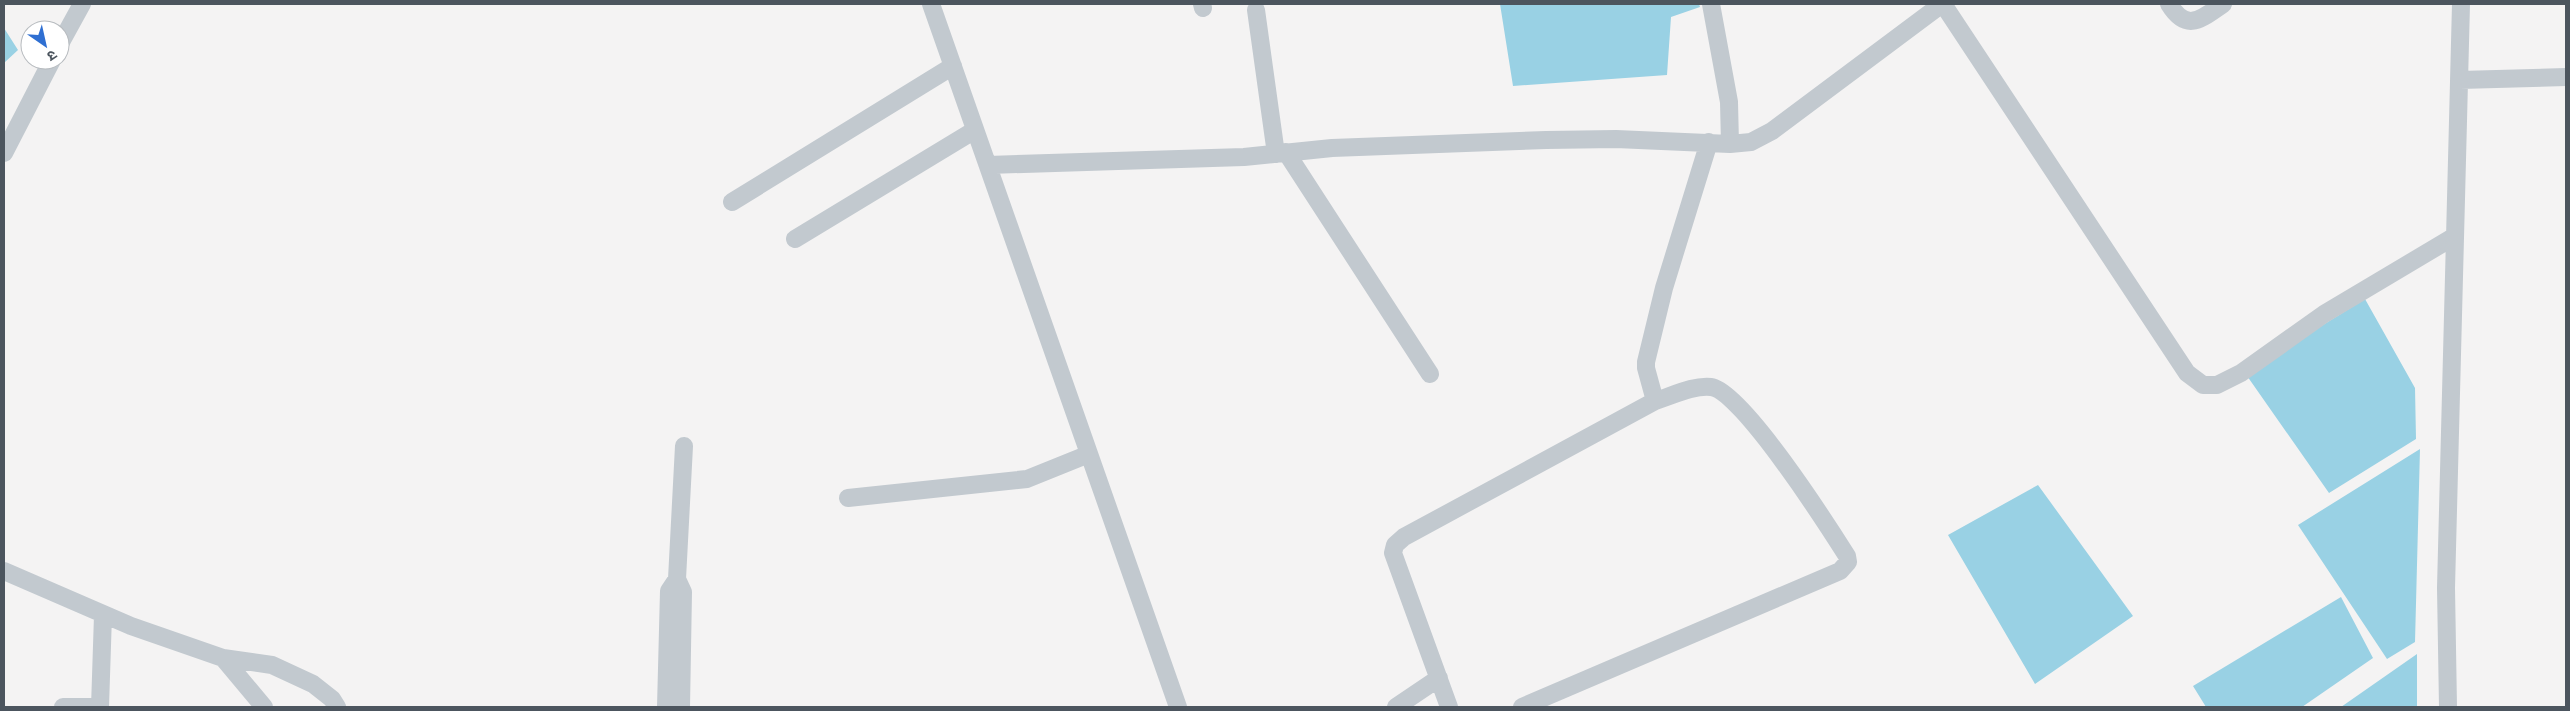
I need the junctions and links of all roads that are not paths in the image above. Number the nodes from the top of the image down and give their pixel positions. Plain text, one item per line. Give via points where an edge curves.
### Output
1 (82, 4) edge
2 (931, 4) edge
3 (1711, 4) edge
4 (1943, 4) edge
5 (2169, 4) edge
6 (2223, 4) edge
7 (2461, 4) edge
8 (1256, 10) dead end
9 (70, 26) edge
10 (953, 66) junction
11 (47, 70) edge
12 (2566, 77) edge
13 (2460, 80) junction
14 (975, 130) junction
15 (1709, 142) junction
16 (1730, 144) junction
17 (4, 153) edge
18 (1281, 153) junction
19 (988, 165) junction
20 (732, 202) dead end
21 (2455, 236) junction
22 (795, 240) dead end
23 (1430, 374) dead end
24 (1655, 401) junction
25 (684, 446) dead end
26 (1089, 454) junction
27 (848, 498) dead end
28 (4, 570) edge
29 (677, 579) junction
30 (4, 585) edge
31 (40, 585) junction
32 (103, 614) junction
33 (223, 658) junction
34 (1439, 678) junction
35 (63, 707) edge
36 (100, 707) edge
37 (264, 707) edge
38 (337, 707) edge
39 (666, 707) edge
40 (681, 707) edge
41 (1178, 707) edge
42 (1396, 707) edge
43 (1449, 707) edge
44 (1522, 707) edge
45 (2448, 707) edge

1 - 9 street
2 - 10 street
3 - 16 street via 1729,102
4 - 16 street via 1772,131 1751,142
4 - 21 street via 2187,373 2203,385 2217,385 2241,373 2324,314
5 - 6 street via 2184,21 2194,21
7 - 13 street
8 - 18 street
10 - 14 street
10 - 20 street
11 - 17 street
12 - 13 street
13 - 21 street
14 - 19 street
14 - 22 street
15 - 16 street
15 - 18 street via 1546,140
15 - 24 street via 1664,288 1646,362
18 - 19 street
18 - 23 street
19 - 26 street
21 - 45 street via 2446,588
24 - 34 street via 1445,514 1395,545 1393,553
24 - 44 street via 1694,388 1711,387 1721,391 1779,455 1826,523 1848,562 1840,571
25 - 29 street
26 - 27 street via 1027,480
26 - 41 street
28 - 31 street
29 - 39 street via 669,591
29 - 40 street via 683,592
30 - 31 street
31 - 32 street
32 - 33 street
32 - 36 street
33 - 37 street
33 - 38 street via 272,665 313,684
34 - 42 street
34 - 43 street
35 - 36 street

